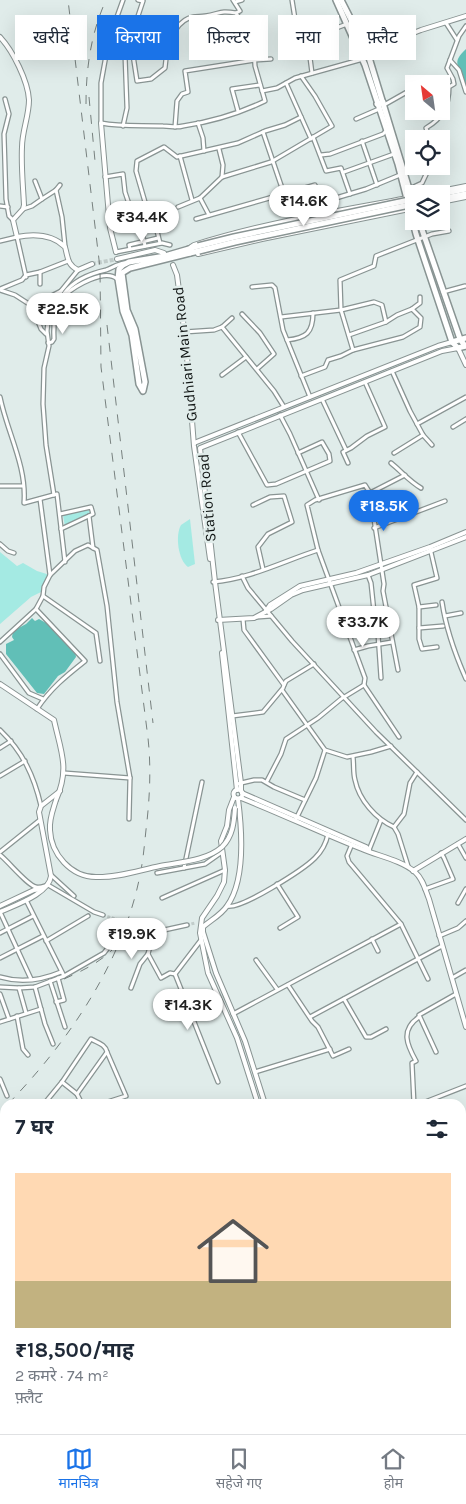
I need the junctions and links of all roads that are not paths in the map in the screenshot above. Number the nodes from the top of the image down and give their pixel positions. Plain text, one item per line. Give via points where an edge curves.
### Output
1 (123, 0) edge
2 (138, 0) edge
3 (242, 0) edge
4 (292, 0) edge
5 (336, 0) edge
6 (341, 0) edge
7 (234, 1) edge
8 (236, 13) joint
9 (138, 15) edge
10 (295, 15) edge
11 (349, 16) edge
12 (466, 16) edge
13 (446, 23) junction
14 (348, 24) joint
15 (466, 26) edge
16 (179, 27) edge
17 (339, 27) edge
18 (416, 32) edge
19 (0, 38) edge
20 (458, 40) junction
21 (268, 59) edge
22 (271, 59) dead end
23 (125, 60) edge
24 (134, 60) edge
25 (166, 60) edge
26 (255, 60) joint
27 (310, 60) edge
28 (349, 60) edge
29 (363, 60) edge
30 (369, 60) edge
31 (450, 60) junction
32 (312, 73) junction
33 (301, 76) junction
34 (286, 83) junction
35 (260, 85) junction
36 (262, 91) junction
37 (466, 92) edge
38 (405, 93) edge
39 (5, 98) dead end
40 (381, 105) junction
41 (238, 111) junction
42 (301, 117) junction
43 (356, 120) dead end
44 (101, 123) junction
45 (198, 123) junction
46 (123, 126) junction
47 (175, 127) junction
48 (427, 130) edge
49 (387, 131) junction
50 (263, 132) junction
51 (312, 138) junction
52 (5, 140) junction
53 (0, 141) edge
54 (362, 141) junction
55 (218, 148) junction
56 (204, 151) junction
57 (394, 154) junction
58 (320, 155) junction
59 (180, 156) junction
60 (274, 160) junction
61 (370, 163) junction
62 (344, 172) junction
63 (401, 174) junction
64 (426, 175) edge
65 (105, 176) junction
66 (222, 177) junction
67 (35, 181) dead end
68 (6, 183) junction
69 (0, 184) edge
70 (60, 185) dead end
71 (376, 185) junction
72 (405, 185) edge
73 (408, 185) edge
74 (418, 185) edge
75 (466, 187) edge
76 (56, 190) junction
77 (450, 190) edge
78 (450, 191) edge
79 (284, 194) junction
80 (350, 194) junction
81 (466, 195) edge
82 (200, 198) junction
83 (450, 198) edge
84 (42, 199) junction
85 (192, 200) junction
86 (405, 203) edge
87 (405, 203) edge
88 (405, 204) edge
89 (0, 206) edge
90 (8, 206) junction
91 (144, 206) junction
92 (178, 207) dead end
93 (23, 209) junction
94 (131, 210) junction
95 (209, 215) junction
96 (196, 219) dead end
97 (13, 220) junction
98 (416, 230) edge
99 (422, 230) edge
100 (449, 231) dead end
101 (17, 237) junction
102 (158, 238) junction
103 (425, 238) junction
104 (144, 240) junction
105 (0, 241) edge
106 (418, 241) junction
107 (160, 243) junction
108 (170, 245) dead end
109 (146, 246) junction
110 (65, 247) junction
111 (130, 249) junction
112 (190, 251) junction
113 (116, 252) joint
114 (164, 253) dead end
115 (117, 259) tunnel mouth
116 (68, 261) junction
117 (129, 262) junction
118 (92, 264) tunnel mouth
119 (173, 265) dead end
120 (78, 270) junction
121 (40, 272) junction
122 (26, 277) junction
123 (118, 279) junction
124 (40, 284) dead end
125 (465, 286) edge
126 (252, 287) dead end
127 (0, 289) edge
128 (61, 291) junction
129 (442, 292) junction
130 (420, 297) dead end
131 (32, 306) junction
132 (56, 308) junction
133 (412, 309) junction
134 (341, 310) junction
135 (313, 313) junction
136 (242, 314) dead end
137 (281, 316) junction
138 (232, 318) dead end
139 (54, 321) junction
140 (48, 322) junction
141 (386, 322) junction
142 (222, 327) junction
143 (184, 332) junction
144 (47, 334) junction
145 (349, 335) junction
146 (466, 338) edge
147 (460, 339) junction
148 (287, 340) junction
149 (452, 342) junction
150 (48, 343) junction
151 (466, 347) edge
152 (458, 348) junction
153 (353, 350) junction
154 (246, 357) junction
155 (466, 365) edge
156 (257, 369) junction
157 (392, 371) junction
158 (222, 375) dead end
159 (301, 376) junction
160 (365, 382) junction
161 (0, 397) edge
162 (466, 397) edge
163 (310, 398) junction
164 (322, 399) junction
165 (284, 408) junction
166 (280, 415) junction
167 (466, 419) edge
168 (417, 424) junction
169 (453, 427) dead end
170 (238, 432) junction
171 (423, 435) junction
172 (194, 443) junction
173 (432, 445) dead end
174 (346, 450) junction
175 (298, 453) junction
176 (394, 454) dead end
177 (348, 462) dead end
178 (391, 462) dead end
179 (307, 471) junction
180 (406, 474) junction
181 (0, 486) edge
182 (23, 486) junction
183 (421, 488) dead end
184 (370, 493) junction
185 (54, 495) junction
186 (40, 499) junction
187 (319, 500) junction
188 (445, 500) dead end
189 (253, 504) dead end
190 (60, 514) junction
191 (89, 516) junction
192 (374, 528) junction
193 (62, 530) junction
194 (466, 532) edge
195 (466, 537) edge
196 (0, 544) edge
197 (93, 548) junction
198 (431, 549) junction
199 (318, 550) junction
200 (14, 553) dead end
201 (65, 562) junction
202 (381, 565) junction
203 (263, 569) junction
204 (381, 571) junction
205 (50, 575) junction
206 (368, 575) junction
207 (242, 576) junction
208 (330, 578) junction
209 (214, 582) junction
210 (330, 584) junction
211 (43, 596) junction
212 (442, 602) dead end
213 (436, 605) dead end
214 (419, 607) junction
215 (36, 609) junction
216 (266, 610) junction
217 (461, 613) dead end
218 (271, 616) junction
219 (444, 616) junction
220 (254, 618) junction
221 (243, 619) junction
222 (219, 620) junction
223 (443, 626) dead end
224 (419, 628) junction
225 (0, 642) edge
226 (393, 642) junction
227 (377, 644) junction
228 (438, 647) dead end
229 (354, 650) junction
230 (0, 654) edge
231 (100, 661) dead end
232 (314, 664) junction
233 (398, 670) dead end
234 (381, 678) dead end
235 (466, 679) edge
236 (0, 684) edge
237 (284, 685) junction
238 (364, 685) junction
239 (282, 690) junction
240 (345, 696) junction
241 (43, 699) junction
242 (37, 709) junction
243 (231, 716) junction
244 (306, 726) junction
245 (0, 730) edge
246 (399, 737) dead end
247 (11, 741) junction
248 (391, 746) junction
249 (0, 748) edge
250 (325, 750) junction
251 (353, 757) junction
252 (25, 761) junction
253 (417, 772) junction
254 (64, 773) junction
255 (0, 776) edge
256 (130, 778) junction
257 (267, 781) junction
258 (202, 782) dead end
259 (239, 784) junction
260 (60, 791) junction
261 (238, 795) junction
262 (306, 800) junction
263 (41, 806) junction
264 (129, 819) dead end
265 (296, 819) junction
266 (41, 820) junction
267 (380, 820) junction
268 (466, 820) edge
269 (394, 827) junction
270 (329, 833) junction
271 (466, 839) edge
272 (352, 843) junction
273 (458, 844) junction
274 (369, 850) junction
275 (222, 852) junction
276 (0, 854) edge
277 (441, 854) junction
278 (466, 858) edge
279 (184, 868) junction
280 (408, 868) junction
281 (225, 870) junction
282 (413, 870) junction
283 (51, 874) junction
284 (157, 874) dead end
285 (60, 884) junction
286 (278, 884) junction
287 (48, 885) junction
288 (53, 888) junction
289 (44, 889) junction
290 (425, 889) junction
291 (466, 889) edge
292 (74, 896) dead end
293 (162, 898) dead end
294 (25, 900) junction
295 (458, 904) dead end
296 (0, 906) edge
297 (227, 906) junction
298 (0, 912) edge
299 (33, 916) junction
300 (88, 916) dead end
301 (103, 916) tunnel mouth
302 (201, 921) junction
303 (466, 921) edge
304 (195, 923) tunnel mouth
305 (401, 924) junction
306 (187, 925) tunnel mouth
307 (202, 927) junction
308 (280, 928) dead end
309 (9, 929) junction
310 (155, 932) tunnel mouth
311 (0, 933) edge
312 (43, 936) junction
313 (439, 936) junction
314 (152, 939) dead end
315 (372, 939) junction
316 (114, 940) dead end
317 (201, 940) junction
318 (46, 941) junction
319 (442, 946) junction
320 (17, 949) junction
321 (378, 951) dead end
322 (148, 954) junction
323 (0, 958) edge
324 (256, 960) dead end
325 (418, 960) junction
326 (466, 970) edge
327 (61, 972) junction
328 (175, 974) junction
329 (64, 976) junction
330 (0, 977) edge
331 (58, 978) junction
332 (31, 979) junction
333 (428, 979) dead end
334 (452, 979) junction
335 (50, 981) junction
336 (288, 985) junction
337 (35, 986) junction
338 (0, 987) edge
339 (19, 988) junction
340 (131, 988) dead end
341 (278, 989) junction
342 (0, 994) edge
343 (456, 994) junction
344 (344, 999) junction
345 (56, 1002) junction
346 (41, 1009) junction
347 (26, 1013) junction
348 (233, 1014) junction
349 (17, 1016) junction
350 (310, 1017) junction
351 (419, 1017) junction
352 (10, 1019) junction
353 (0, 1022) edge
354 (64, 1027) dead end
355 (466, 1027) edge
356 (386, 1029) dead end
357 (53, 1044) dead end
358 (330, 1049) junction
359 (349, 1049) dead end
360 (107, 1052) junction
361 (436, 1052) dead end
362 (28, 1055) dead end
363 (255, 1072) junction
364 (0, 1079) edge
365 (62, 1082) junction
366 (218, 1082) dead end
367 (466, 1086) edge
368 (77, 1094) junction
369 (7, 1096) dead end
370 (48, 1099) edge
371 (80, 1099) edge
372 (114, 1099) edge
373 (256, 1099) edge
374 (263, 1099) edge
375 (414, 1099) edge
376 (431, 1099) edge

1 - 44 street via 109,39 101,82
2 - 9 street via 143,1
3 - 7 street
4 - 10 street
5 - 14 main road
6 - 11 main road
7 - 8 street via 240,11
8 - 16 street via 224,11 192,17 184,20
12 - 13 street
13 - 18 street
13 - 20 street
14 - 17 street
15 - 20 street
19 - 93 street via 9,47 28,90 22,144
20 - 31 street
21 - 22 street
23 - 46 street via 127,108
24 - 25 street via 137,80 151,79 164,68
26 - 35 street
26 - 47 street via 185,71 188,92 177,101
27 - 32 street
28 - 32 street
29 - 40 main road
30 - 40 main road
31 - 37 street via 459,70
31 - 48 street via 447,68 454,84 449,87 449,101 437,122
32 - 33 street
33 - 34 street
33 - 51 street via 332,126
34 - 36 street
34 - 42 street
35 - 36 street
35 - 41 street via 232,89
36 - 41 street via 265,101
38 - 40 street
39 - 52 street via 9,114
40 - 43 street
40 - 49 main road
40 - 73 main road
41 - 45 street
42 - 50 street
42 - 51 street
44 - 46 street
44 - 65 street
45 - 47 street
45 - 56 street
46 - 47 street
49 - 54 street
49 - 57 main road
50 - 55 street
50 - 60 street
51 - 58 street
51 - 60 street
52 - 53 street
52 - 68 street
54 - 58 street
54 - 61 street
55 - 56 street
55 - 66 street via 223,165
56 - 59 street
57 - 61 street
57 - 63 main road
58 - 62 street via 326,171 341,168
59 - 85 street
59 - 91 street via 164,147 137,160 136,171
60 - 66 street
60 - 79 street
61 - 62 street
61 - 71 street
62 - 80 street
63 - 71 street
63 - 72 main road
64 - 74 street
65 - 94 street via 123,174
65 - 113 street via 110,228
66 - 82 street
67 - 84 street
68 - 69 street
68 - 90 street
70 - 76 street
71 - 80 street
75 - 77 street
75 - 78 main road
76 - 84 street
76 - 110 street
79 - 80 street via 315,185 322,201
79 - 95 street
81 - 83 main road
82 - 85 street
82 - 95 street
84 - 93 street
85 - 92 street
86 - 112 main road, bridge via 234,237
87 - 112 street via 260,227 194,245
88 - 112 street via 195,254
89 - 90 street
90 - 97 street via 8,216
91 - 94 street
91 - 102 street
93 - 97 street
94 - 104 street
95 - 96 street
97 - 101 street
98 - 106 main road
99 - 103 main road
100 - 103 street
101 - 105 street
101 - 110 street via 41,236
101 - 122 street
102 - 104 street
102 - 107 street
103 - 106 street
103 - 129 main road
104 - 109 street
104 - 111 street via 129,245
106 - 134 street via 376,256 371,268 340,280
106 - 149 main road
107 - 108 street
107 - 109 street
109 - 111 street
110 - 116 street
111 - 113 street
112 - 117 main road
112 - 123 main road via 122,273 127,310 135,329 145,382 143,391
114 - 115 street via 155,250
116 - 120 street
116 - 121 street
117 - 123 main road via 119,269
117 - 132 street via 95,271 75,282
118 - 120 street
119 - 143 street, Gudhiari Main Road
120 - 128 street
121 - 122 street via 26,274
121 - 124 street
122 - 127 street
123 - 132 street via 112,276 84,282 67,293
125 - 129 street
126 - 137 street via 272,285
127 - 131 street
128 - 131 street
128 - 140 street
129 - 147 main road
130 - 133 street via 420,303
131 - 144 street via 41,329
132 - 139 street
133 - 141 street
133 - 153 street via 421,318 420,326 403,337
134 - 135 street
134 - 141 street via 374,302 382,305
134 - 145 street
135 - 137 street
135 - 148 street via 308,333
136 - 156 street via 274,354
137 - 148 street
138 - 142 street
139 - 140 street
139 - 150 street via 54,339
140 - 144 street
141 - 145 street
142 - 143 street
142 - 154 street
143 - 172 street, Gudhiari Main Road
144 - 150 street
145 - 153 street
146 - 147 main road
147 - 149 main road
147 - 151 main road
148 - 159 street
149 - 152 main road
149 - 163 street, Station Road
150 - 185 street via 43,404
151 - 152 main road
152 - 155 street
152 - 157 street, Station Road
153 - 159 street via 328,360 325,368
154 - 156 street
154 - 158 street
156 - 165 street
157 - 160 street, Station Road
157 - 168 street
159 - 163 street
160 - 164 street, Station Road
160 - 174 street via 385,427
161 - 182 street via 20,461
162 - 168 street
163 - 165 street, Station Road
164 - 166 street, Station Road
164 - 174 street
165 - 172 street, Station Road
166 - 170 street, Station Road
166 - 175 street
167 - 169 street
168 - 171 street
170 - 179 street via 267,485
170 - 209 street, Station Road via 200,448
171 - 173 street
171 - 176 street
172 - 209 street, Gudhiari Main Road
174 - 177 street
175 - 179 street
175 - 179 street via 322,442 329,454 330,461
178 - 180 street
179 - 187 street
180 - 183 street
180 - 184 street
181 - 182 street
182 - 186 street via 24,502
184 - 187 street via 365,485
184 - 192 street
185 - 186 street
185 - 190 street via 58,497
186 - 205 street
187 - 199 street via 307,505
188 - 192 street
189 - 203 street via 270,497 284,496 292,522 268,534 258,547
190 - 191 street via 91,507 93,514
190 - 193 street
191 - 193 street
191 - 197 street
192 - 202 street
193 - 201 street
194 - 198 street
195 - 198 street
196 - 200 street
197 - 201 street via 88,545 75,551
197 - 256 street via 99,555
198 - 202 street
198 - 204 street
198 - 214 street via 436,578 414,585
199 - 203 street
199 - 208 street
201 - 205 street
202 - 204 street
202 - 208 street
203 - 207 street
204 - 206 street
204 - 226 street
205 - 211 street
206 - 210 street
206 - 227 street
207 - 209 street
207 - 216 street
208 - 210 street
208 - 216 street via 294,588
209 - 222 street
210 - 216 street via 303,590
210 - 229 street
211 - 215 street
211 - 231 street via 96,633
212 - 219 street
213 - 214 street
214 - 224 street
215 - 225 street
215 - 241 street via 85,661
216 - 218 street
216 - 220 street
217 - 219 street
218 - 220 street
218 - 232 street
219 - 235 street
220 - 221 street
221 - 222 street
221 - 237 street via 244,630
222 - 243 street
223 - 224 street
224 - 228 street via 422,650
226 - 227 street
226 - 233 street
227 - 229 street
227 - 234 street
229 - 238 street via 365,678
230 - 241 street via 29,693
232 - 237 street
232 - 240 street
236 - 242 street
237 - 239 street
238 - 240 street
238 - 246 street
239 - 243 street via 262,712
239 - 244 street
240 - 244 street
240 - 248 street
241 - 242 street
242 - 254 street via 54,720
243 - 259 street
244 - 250 street
244 - 257 street via 286,739
245 - 247 street
247 - 249 street
247 - 252 street
248 - 251 street
248 - 253 street
250 - 251 street
250 - 262 street
251 - 267 street via 355,782 363,801
252 - 255 street
252 - 263 street
253 - 268 street
253 - 269 street via 410,783 404,814
254 - 256 street
254 - 260 street
256 - 264 street
257 - 259 street
257 - 262 street
258 - 279 street
259 - 261 street
260 - 261 street, bridge via 50,818 54,849 69,868 94,877 209,855 224,845 230,835
260 - 263 street
261 - 265 street
261 - 275 street via 228,810 227,826 221,841
261 - 297 street via 241,831 239,874
262 - 265 street
263 - 266 street
265 - 270 street
266 - 276 street
266 - 283 street
267 - 269 street
267 - 274 street
269 - 280 street
270 - 272 street
270 - 286 street via 324,848 312,860
271 - 273 street
272 - 274 street
272 - 305 street via 347,856 349,862
273 - 277 street
273 - 278 street
274 - 280 street
275 - 279 street via 204,864
275 - 281 street
276 - 287 street via 32,885
277 - 282 street
277 - 290 street via 453,879
279 - 284 street
280 - 282 street
281 - 293 street
281 - 302 street via 221,889
282 - 290 street
283 - 285 street
283 - 287 street
285 - 288 street
285 - 292 street
286 - 297 street via 236,906
286 - 308 street via 298,917
287 - 288 street
287 - 289 street
288 - 301 street
289 - 294 street
289 - 296 street via 34,890
290 - 313 street
291 - 295 street
294 - 298 street
294 - 299 street
297 - 307 street
298 - 309 street
299 - 309 street
299 - 312 street
300 - 318 street
302 - 304 street
302 - 307 street
303 - 313 street
305 - 315 street
305 - 325 street
306 - 310 street
307 - 317 street
307 - 348 street
309 - 311 street
309 - 320 street
312 - 318 street
312 - 320 street
313 - 319 street
314 - 322 street
315 - 321 street
315 - 336 street
316 - 329 street via 104,953
317 - 328 street
317 - 373 street via 208,973 237,1038
318 - 327 street
319 - 325 street
319 - 334 street
320 - 323 street
320 - 332 street
322 - 328 street via 161,978
322 - 340 street via 140,964
324 - 341 street
325 - 333 street
325 - 344 street
326 - 334 street
327 - 329 street
327 - 332 street
328 - 366 street
329 - 331 street
330 - 332 street
331 - 335 street
331 - 345 street via 64,1000
334 - 343 street
335 - 337 street
335 - 345 street
336 - 341 street
336 - 350 street
337 - 339 street
337 - 346 street
338 - 339 street
339 - 347 street
341 - 348 street
342 - 352 street
343 - 351 street
343 - 355 street
344 - 350 street
344 - 356 street via 366,1037
345 - 354 street
346 - 347 street
346 - 357 street
347 - 349 street
348 - 363 street
349 - 352 street
349 - 362 street via 23,1049
350 - 358 street
351 - 361 street
351 - 375 street via 409,1027 406,1038 416,1061 412,1063
352 - 353 street
358 - 359 street via 333,1056
358 - 363 street
360 - 365 street via 92,1039
360 - 368 street
360 - 372 street via 126,1096
363 - 374 street
364 - 369 street
365 - 368 street
365 - 370 street
367 - 376 street
368 - 371 street

